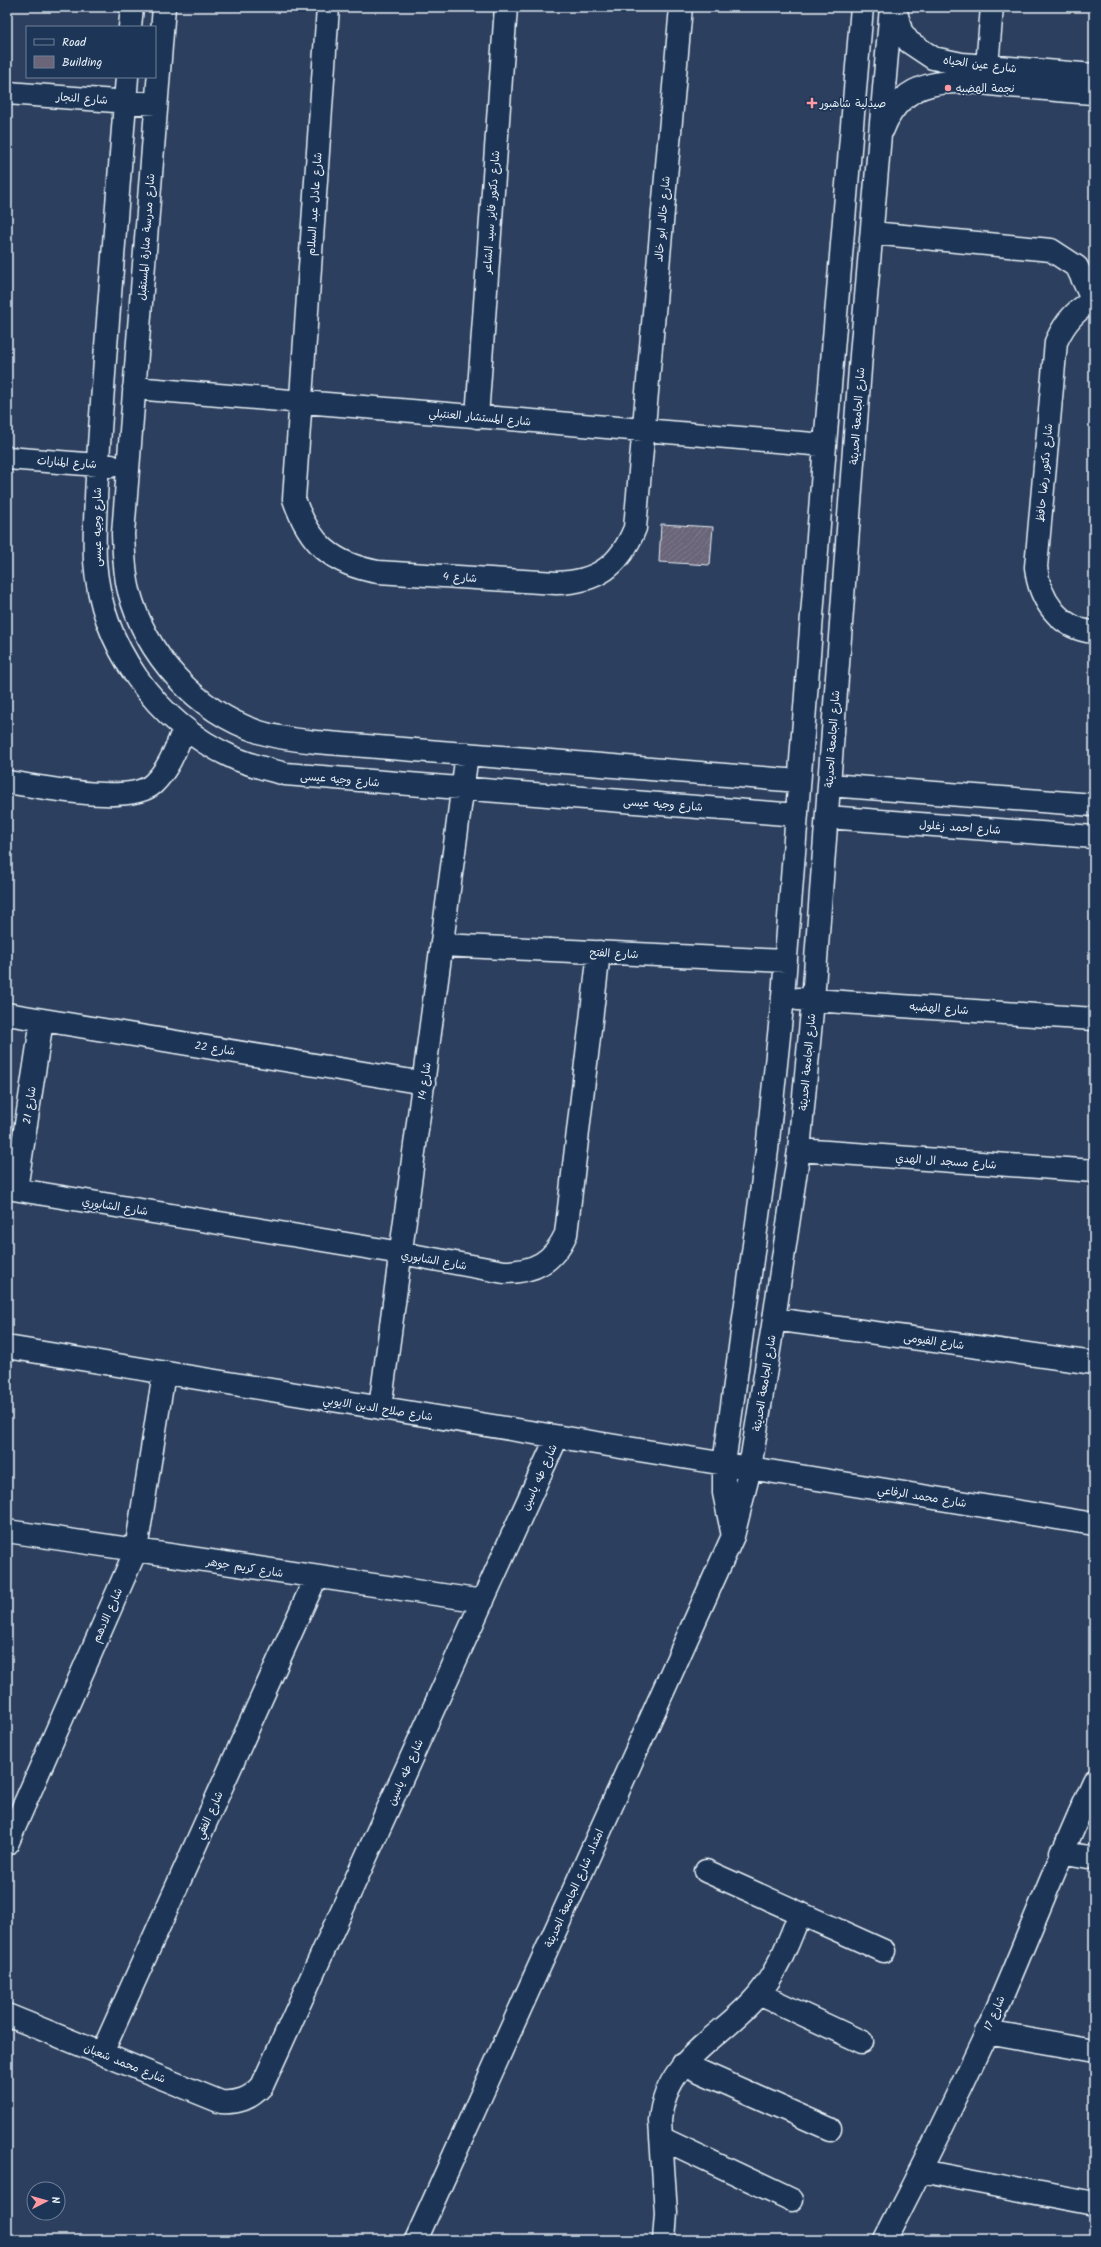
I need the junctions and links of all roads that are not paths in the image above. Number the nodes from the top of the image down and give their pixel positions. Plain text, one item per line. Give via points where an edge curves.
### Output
1 (132, 7) edge
2 (164, 7) edge
3 (328, 7) edge
4 (506, 7) edge
5 (681, 7) edge
6 (862, 7) edge
7 (891, 7) edge
8 (894, 7) edge
9 (992, 7) edge
10 (130, 26) edge
11 (987, 66) junction
12 (1094, 75) edge
13 (126, 78) edge
14 (7, 93) edge
15 (1094, 93) edge
16 (125, 100) junction
17 (156, 104) junction
18 (881, 134) junction
19 (872, 233) junction
20 (1093, 301) edge
21 (834, 351) junction
22 (861, 355) junction
23 (134, 388) junction
24 (300, 402) junction
25 (477, 417) junction
26 (644, 430) junction
27 (825, 446) junction
28 (7, 458) edge
29 (98, 465) junction
30 (128, 467) junction
31 (1094, 632) edge
32 (184, 729) junction
33 (467, 754) junction
34 (799, 781) junction
35 (7, 782) edge
36 (829, 785) junction
37 (463, 789) junction
38 (1094, 805) edge
39 (797, 815) junction
40 (827, 817) junction
41 (1094, 837) edge
42 (442, 945) junction
43 (599, 952) junction
44 (786, 961) junction
45 (783, 997) junction
46 (813, 1000) junction
47 (7, 1014) edge
48 (1094, 1019) edge
49 (42, 1020) junction
50 (424, 1083) junction
51 (799, 1150) junction
52 (1094, 1171) edge
53 (12, 1189) edge
54 (401, 1253) junction
55 (774, 1319) junction
56 (7, 1347) edge
57 (1094, 1363) edge
58 (164, 1373) junction
59 (380, 1408) junction
60 (557, 1437) junction
61 (724, 1464) junction
62 (750, 1468) junction
63 (1094, 1524) edge
64 (7, 1531) edge
65 (733, 1536) junction
66 (136, 1550) junction
67 (316, 1577) junction
68 (482, 1601) junction
69 (1094, 1781) edge
70 (7, 1844) edge
71 (1061, 1852) junction
72 (1094, 1858) edge
73 (706, 1871) dead end
74 (800, 1913) junction
75 (884, 1951) dead end
76 (759, 1994) junction
77 (7, 2015) edge
78 (986, 2032) junction
79 (862, 2042) dead end
80 (1094, 2051) edge
81 (102, 2053) junction
82 (683, 2064) junction
83 (244, 2100) joint
84 (830, 2129) dead end
85 (661, 2138) junction
86 (921, 2171) junction
87 (792, 2200) dead end
88 (1094, 2204) edge
89 (667, 2239) edge
90 (416, 2240) edge
91 (885, 2240) edge

1 - 10 street
2 - 17 street, شارع مدرسة منارة المستقبل
3 - 24 street, شارع عادل عبد السلام
4 - 25 street, شارع دكتور فايز سيد الشاعر
5 - 26 street, شارع خالد ابو خالد
6 - 21 street
7 - 18 street, شارع الجامعة الحديثة
8 - 11 street, شارع عين الحياه via 901,31 920,52 947,62
9 - 11 street
11 - 12 street, شارع عين الحياه
13 - 16 street
14 - 16 street, شارع النجار
15 - 18 street, شارع عين الحياه via 961,82 935,83 911,93 901,101 886,121
16 - 17 street, شارع النجار
16 - 29 street
17 - 23 street, شارع مدرسة منارة المستقبل
18 - 19 street, شارع الجامعة الحديثة
19 - 20 street via 1051,250 1077,267
19 - 22 street, شارع الجامعة الحديثة
20 - 31 street, شارع دكتور رضا حافظ via 1076,311 1064,325 1056,342 1036,567 1037,582 1042,596 1051,608 1061,619 1074,627
21 - 22 street
21 - 27 street
22 - 36 street, شارع الجامعة الحديثة
23 - 24 street, شارع المستشار العنتبلي
23 - 30 street, شارع مدرسة منارة المستقبل
24 - 25 street, شارع المستشار العنتبلي
24 - 26 street, شارع 4 via 294,499 300,518 310,535 324,550 340,561 378,572 573,583 605,570 618,559 635,528
25 - 26 street, شارع المستشار العنتبلي
26 - 27 street, شارع المستشار العنتبلي
27 - 34 street
28 - 29 street, شارع المنارات
29 - 30 street, شارع المنارات
29 - 32 street, شارع وجيه عيسى via 95,562 106,616 116,642 137,678
30 - 33 street via 124,562 129,591 138,618 151,644 186,688 233,721 260,732 316,742
32 - 35 street via 168,766 152,785 126,794 89,793
32 - 37 street, شارع وجيه عيسى via 232,757 285,774
33 - 34 street
33 - 37 street, شارع 14
34 - 39 street
36 - 38 street
36 - 40 street, شارع الجامعة الحديثة
37 - 39 street, شارع وجيه عيسى
37 - 42 street, شارع 14
39 - 44 street
40 - 41 street, شارع احمد زغلول
40 - 46 street, شارع الجامعة الحديثة
42 - 43 street, شارع الفتح
42 - 50 street, شارع 14
43 - 44 street, شارع الفتح
43 - 54 street, شارع الشابوري via 566,1234 559,1249 535,1268 520,1272 504,1272
44 - 45 street
45 - 46 street, شارع الهضبه
45 - 61 street via 767,1150
46 - 48 street, شارع الهضبه
46 - 51 street, شارع الجامعة الحديثة
47 - 49 street, شارع 22
49 - 50 street, شارع 22
49 - 53 street, شارع 21
50 - 54 street, شارع 14
51 - 52 street, شارع مسجد ال الهدي
51 - 55 street, شارع الجامعة الحديثة
53 - 54 street, شارع الشابوري
54 - 59 street, شارع 14
55 - 57 street, شارع الفيومى
55 - 62 street, شارع الجامعة الحديثة
56 - 58 street, شارع صلاح الدين الايوبي
58 - 59 street, شارع صلاح الدين الايوبي
58 - 66 street, شارع الادهم
59 - 60 street, شارع صلاح الدين الايوبي
60 - 61 street, شارع صلاح الدين الايوبي
60 - 68 street, شارع طه ياسين
61 - 62 street, شارع صلاح الدين الايوبي
61 - 65 street via 724,1493
62 - 63 street, شارع محمد الرفاعي
62 - 65 street, شارع الجامعة الحديثة
64 - 66 street, شارع كريم جوهر
65 - 90 street, امتداد شارع الجامعة الحديثة
66 - 67 street, شارع كريم جوهر
66 - 70 street, شارع الادهم
67 - 68 street, شارع كريم جوهر
67 - 81 street, شارع الفقي
68 - 83 street, شارع طه ياسين via 268,2076 254,2095
69 - 71 street, شارع 17
71 - 72 street
71 - 78 street, شارع 17
73 - 74 street
74 - 75 street
74 - 76 street via 776,1970
76 - 79 street
76 - 82 street via 740,2015
77 - 81 street, شارع محمد شعبان
78 - 80 street
78 - 86 street, شارع 17
81 - 83 street, شارع محمد شعبان via 221,2102
82 - 84 street
82 - 85 street via 664,2096 660,2121
85 - 87 street
85 - 89 street
86 - 88 street
86 - 91 street, شارع 17

